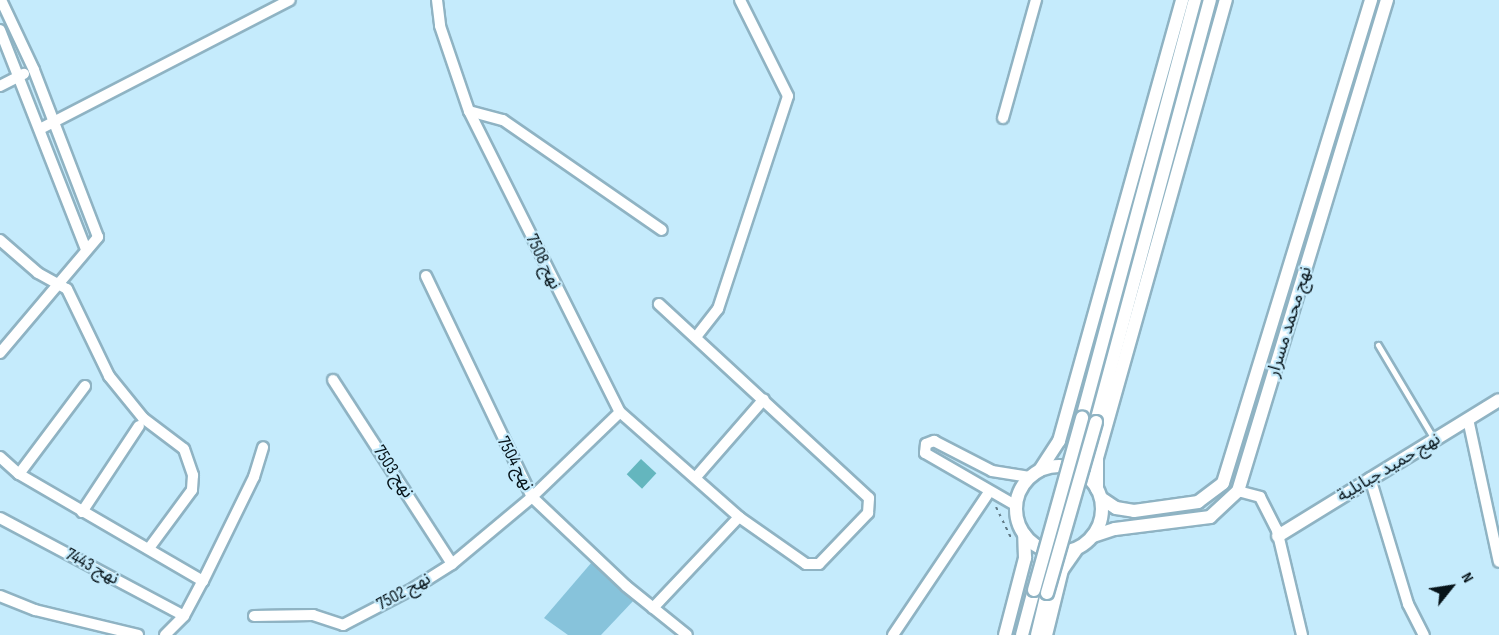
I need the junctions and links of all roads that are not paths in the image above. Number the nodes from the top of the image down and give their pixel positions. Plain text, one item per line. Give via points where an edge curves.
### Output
1 (1, 0) edge
2 (290, 0) edge
3 (436, 0) edge
4 (740, 0) edge
5 (1036, 0) edge
6 (1182, 0) edge
7 (1195, 0) edge
8 (1210, 0) edge
9 (1226, 0) edge
10 (1371, 0) edge
11 (1387, 0) edge
12 (0, 30) edge
13 (34, 70) junction
14 (19, 77) junction
15 (0, 86) edge
16 (469, 111) junction
17 (1003, 118) dead end
18 (54, 122) junction
19 (40, 129) junction
20 (662, 230) dead end
21 (0, 240) edge
22 (86, 249) junction
23 (426, 276) dead end
24 (60, 286) junction
25 (659, 304) dead end
26 (696, 338) junction
27 (1378, 345) dead end
28 (0, 352) edge
29 (333, 380) dead end
30 (85, 386) dead end
31 (764, 399) junction
32 (1499, 400) edge
33 (620, 412) junction
34 (1468, 420) junction
35 (139, 426) dead end
36 (1434, 440) junction
37 (263, 447) dead end
38 (0, 457) edge
39 (1035, 473) junction
40 (19, 474) junction
41 (696, 477) junction
42 (1370, 478) junction
43 (1238, 491) junction
44 (989, 492) junction
45 (1099, 493) junction
46 (532, 497) junction
47 (1016, 505) junction
48 (82, 512) junction
49 (739, 517) junction
50 (0, 518) edge
51 (1024, 534) junction
52 (1278, 536) junction
53 (1092, 537) junction
54 (150, 547) junction
55 (1078, 548) junction
56 (1499, 562) edge
57 (452, 564) junction
58 (203, 581) junction
59 (0, 596) edge
60 (653, 608) junction
61 (184, 616) junction
62 (254, 616) dead end
63 (343, 630) edge
64 (138, 635) edge
65 (165, 635) edge
66 (687, 635) edge
67 (893, 635) edge
68 (1005, 635) edge
69 (1022, 635) edge
70 (1037, 635) edge
71 (1046, 635) edge
72 (1302, 635) edge
73 (1424, 635) edge

1 - 13 street
2 - 18 street
3 - 16 street, نهج 7508 via 440,26
4 - 26 street via 788,96 718,309
5 - 17 street
6 - 39 street via 1059,441
7 - 69 street, bridge
8 - 70 street, bridge
9 - 45 street via 1097,458
10 - 45 street, نهج محمد مسرار via 1223,483 1198,502 1134,511 1116,508
11 - 43 street, نهج محمد مسرار
12 - 14 street
13 - 14 street
13 - 18 street
14 - 15 street
14 - 19 street
16 - 20 street via 503,120
16 - 33 street, نهج 7508
18 - 19 street
18 - 22 street via 98,237
19 - 22 street
21 - 24 street
22 - 24 street
23 - 46 street, نهج 7504
24 - 28 street
24 - 54 street via 70,293 109,376 143,418 184,449 193,475 192,490
25 - 26 street
26 - 31 street
27 - 36 lane
29 - 57 street, نهج 7503
30 - 40 street
31 - 41 street
31 - 49 street via 862,490 870,506 834,552 814,566
32 - 34 street, نهج حميد جبايلية
33 - 41 street
33 - 46 street, نهج 7502
34 - 36 street, نهج حميد جبايلية
34 - 56 street
35 - 48 street
36 - 42 street, نهج حميد جبايلية
37 - 58 street via 254,477
38 - 40 street
39 - 44 street via 992,471 934,441 926,444 925,453
39 - 45 street via 1069,467 1088,477
39 - 47 street
40 - 48 street
41 - 49 street
42 - 52 street, نهج حميد جبايلية
42 - 73 street via 1408,604
43 - 52 street via 1260,497
43 - 53 street via 1210,517 1115,529
44 - 47 street
44 - 67 street
45 - 53 street via 1102,514
46 - 57 street, نهج 7502
46 - 60 street, نهج 7504
47 - 51 street
48 - 54 street
49 - 60 street
50 - 61 street, نهج 7443
51 - 55 street via 1048,551
51 - 68 street via 1025,558
52 - 72 street
53 - 55 street
54 - 58 street
55 - 71 street via 1062,570
57 - 63 street, نهج 7502
58 - 61 street
59 - 64 street via 35,610
60 - 66 street, نهج 7504
61 - 65 street
62 - 63 street, نهج 7502 via 313,615

